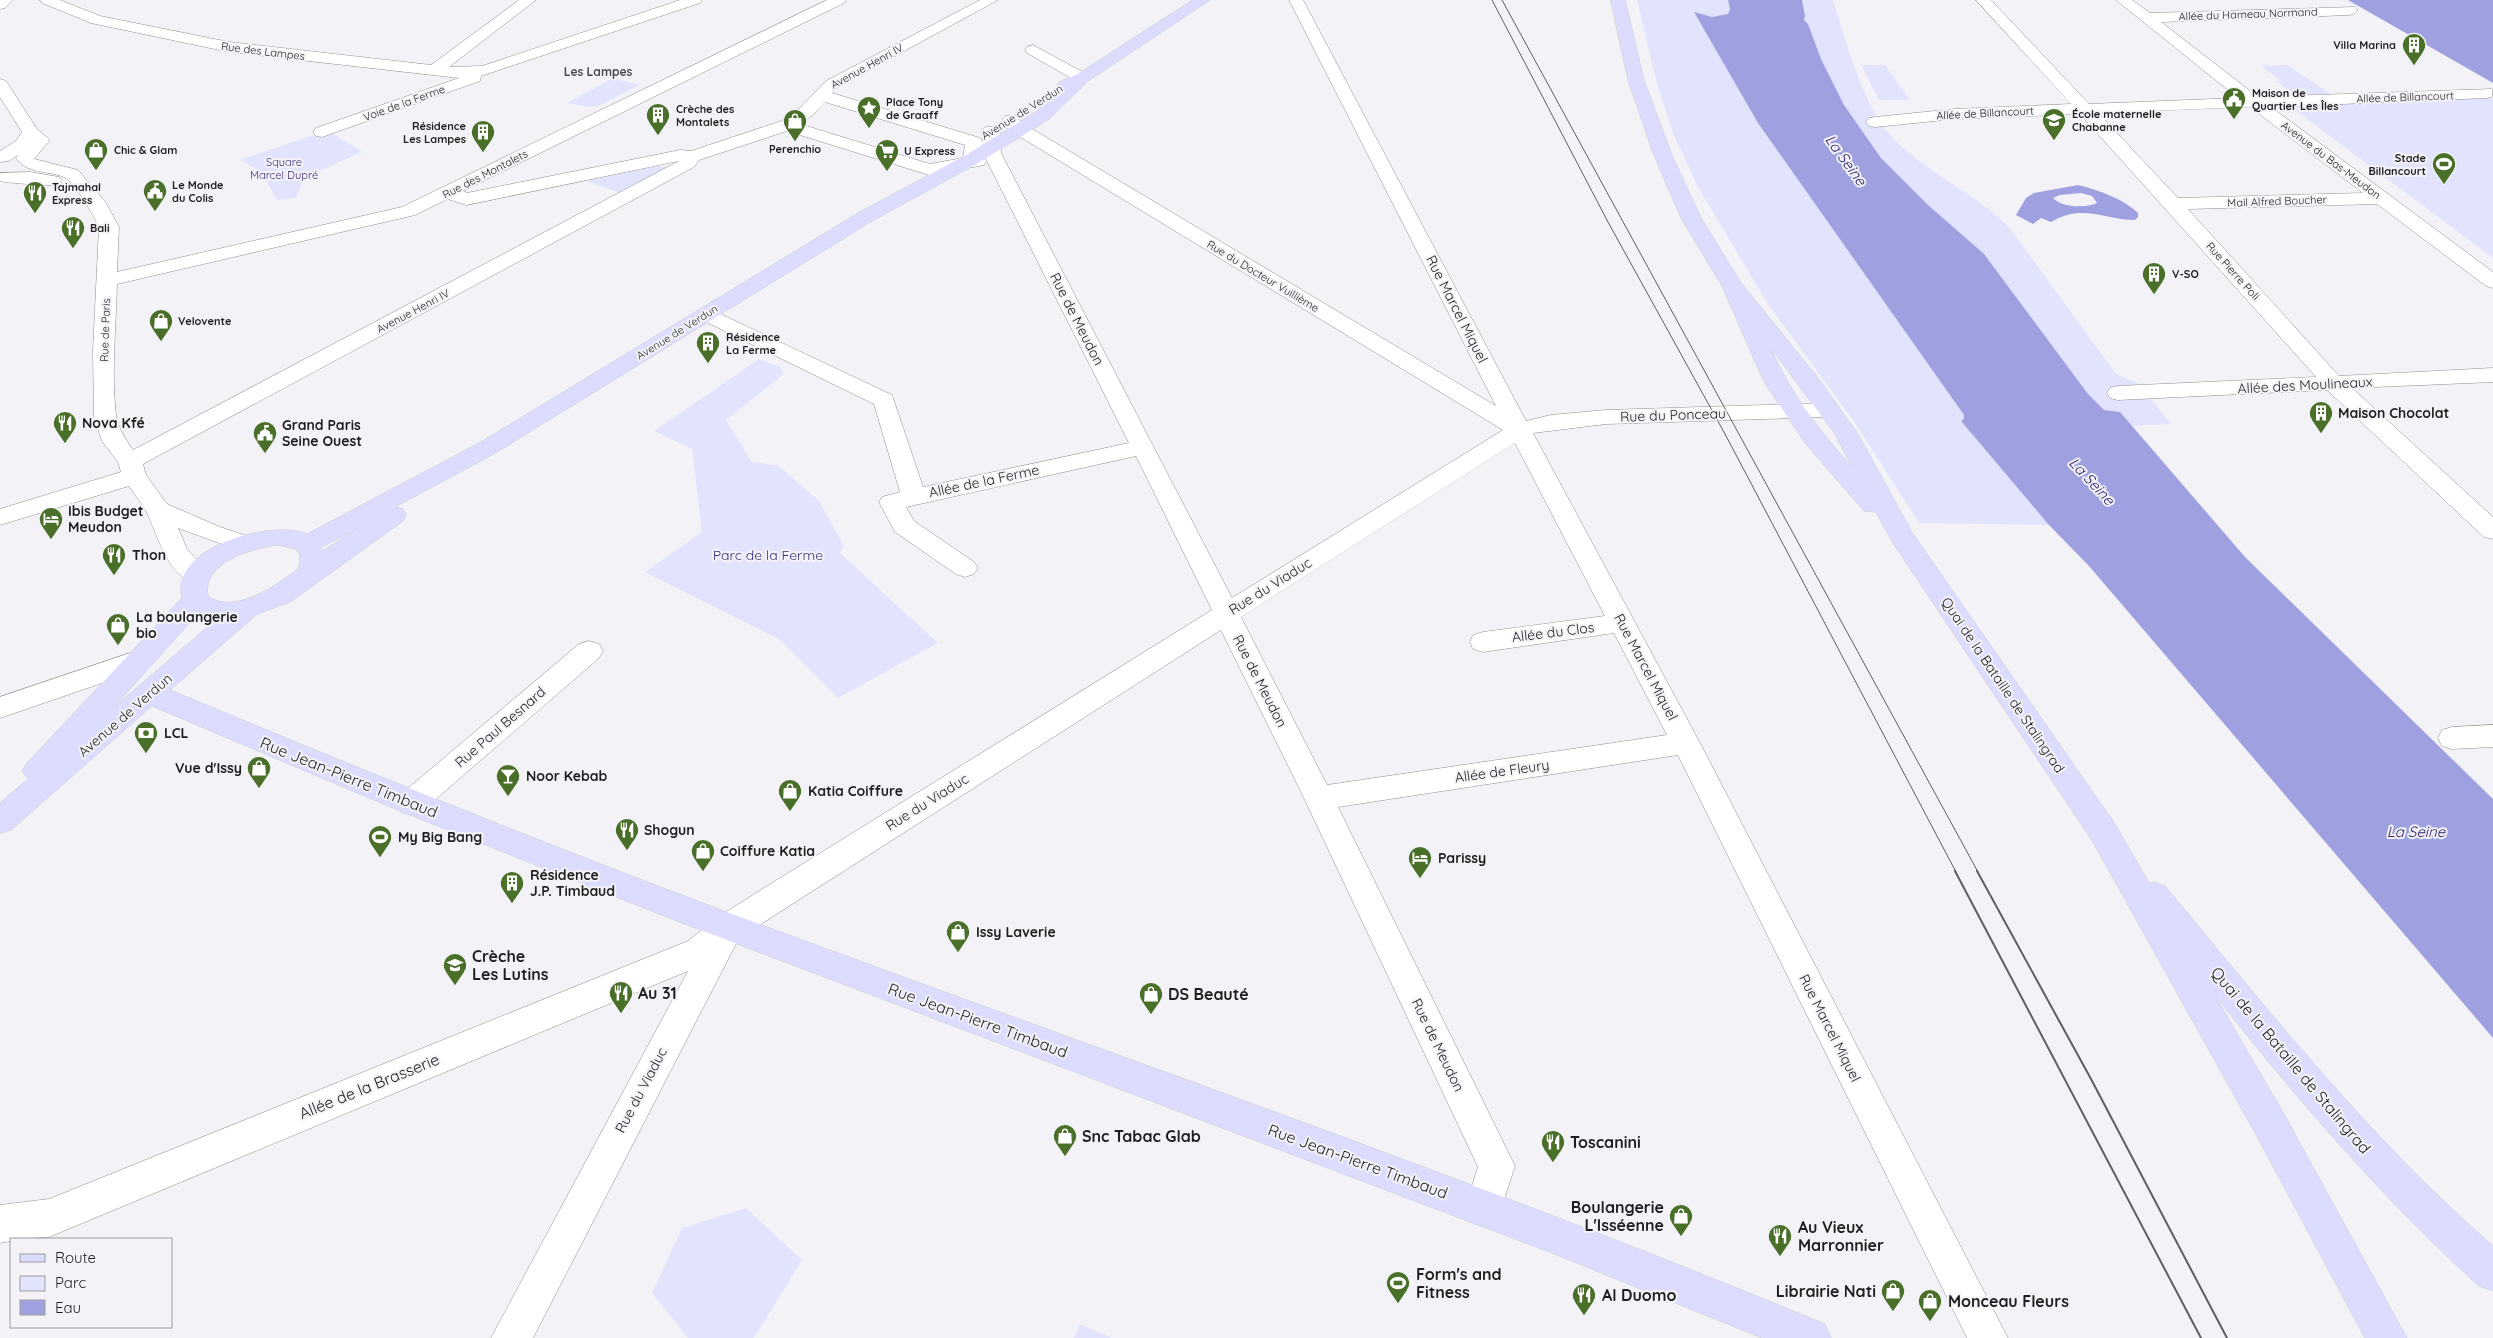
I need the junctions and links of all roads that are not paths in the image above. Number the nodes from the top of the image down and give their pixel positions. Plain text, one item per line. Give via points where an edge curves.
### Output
1 (6, 0) edge
2 (47, 0) edge
3 (529, 0) edge
4 (695, 0) edge
5 (839, 0) edge
6 (991, 0) edge
7 (1203, 0) edge
8 (1296, 0) edge
9 (1982, 0) edge
10 (2123, 0) edge
11 (1620, 2) edge
12 (0, 5) edge
13 (2350, 10) dead end
14 (2147, 18) junction
15 (1033, 50) dead end
16 (433, 71) junction
17 (484, 71) junction
18 (1082, 78) junction
19 (0, 84) edge
20 (2486, 93) dead end
21 (820, 95) junction
22 (2255, 103) junction
23 (2084, 109) junction
24 (1875, 122) dead end
25 (787, 125) junction
26 (1014, 125) junction
27 (31, 132) junction
28 (322, 132) dead end
29 (994, 147) junction
30 (701, 153) junction
31 (970, 155) junction
32 (2, 158) edge
33 (27, 160) junction
34 (929, 170) junction
35 (2, 177) edge
36 (81, 187) junction
37 (448, 192) junction
38 (2382, 198) junction
39 (2173, 204) junction
40 (865, 217) junction
41 (107, 280) junction
42 (2493, 282) edge
43 (1732, 286) junction
44 (705, 314) junction
45 (2493, 375) edge
46 (1491, 376) junction
47 (2334, 384) junction
48 (1446, 386) junction
49 (2118, 393) dead end
50 (1829, 410) junction
51 (1797, 412) junction
52 (1519, 430) junction
53 (489, 447) junction
54 (1143, 447) junction
55 (132, 469) junction
56 (914, 497) junction
57 (158, 510) junction
58 (0, 517) edge
59 (2493, 531) edge
60 (1902, 537) junction
61 (241, 543) junction
62 (307, 545) junction
63 (965, 568) dead end
64 (312, 572) junction
65 (196, 587) junction
66 (248, 607) junction
67 (1226, 613) junction
68 (1622, 623) junction
69 (1483, 642) dead end
70 (589, 651) dead end
71 (139, 660) junction
72 (149, 693) junction
73 (0, 708) edge
74 (2493, 736) edge
75 (2452, 738) dead end
76 (1686, 743) junction
77 (1319, 798) junction
78 (411, 803) junction
79 (0, 812) edge
80 (0, 821) edge
81 (2104, 834) junction
82 (729, 927) junction
83 (1484, 1208) junction
84 (0, 1224) edge
85 (2493, 1272) edge
86 (511, 1338) edge
87 (1811, 1338) edge
88 (1988, 1338) edge
89 (2387, 1338) edge

1 - 12 street
2 - 16 street, Rue des Lampes via 96,20 229,48
3 - 16 street
4 - 17 street
5 - 37 street, Rue des Montalets
6 - 21 street, Avenue Henri IV via 832,84
7 - 18 main road, Avenue de Verdun
8 - 46 street, Rue Marcel Miquel
9 - 23 street, Rue Pierre Poli
10 - 14 street, Avenue du Bas-Meudon
11 - 43 main road, Quai de la Bataille de Stalingrad via 1636,80 1662,153 1691,218
13 - 14 street, Allée du Hameau Normand
14 - 22 street, Avenue du Bas-Meudon
15 - 18 street
16 - 17 street, Rue des Lampes
17 - 28 street, Voie de la Ferme via 475,78
18 - 26 main road, Avenue de Verdun via 1044,115
19 - 27 street
20 - 22 street, Allée de Billancourt
21 - 25 street, Avenue Henri IV via 807,111
21 - 31 street
22 - 23 street, Allée de Billancourt
22 - 38 street, Avenue du Bas-Meudon
23 - 24 street, Allée de Billancourt via 1955,114
23 - 39 street, Rue Pierre Poli
25 - 30 street, Avenue Henri IV
25 - 34 street
26 - 29 main road, Avenue de Verdun
26 - 48 street, Rue du Docteur Vuillième
27 - 32 street via 22,145
27 - 33 street via 41,140
29 - 31 main road, Avenue de Verdun
29 - 31 street via 980,161
29 - 54 street, Rue de Meudon
30 - 37 street, Avenue Henri IV via 680,154 466,199
30 - 55 street, Avenue Henri IV
31 - 34 street
31 - 40 main road, Avenue de Verdun
32 - 33 street, Rue de Paris
33 - 35 street
33 - 36 street, Rue de Paris via 72,174
34 - 40 main road, Avenue de Verdun
35 - 36 street via 30,177
36 - 41 street, Rue de Paris via 99,207 109,227
37 - 41 street, Rue des Montalets via 390,217
38 - 39 street, Mail Alfred Boucher
38 - 42 street, Avenue du Bas-Meudon
39 - 47 street, Rue Pierre Poli
40 - 44 main road, Avenue de Verdun
41 - 55 street, Rue de Paris via 105,417 114,441
43 - 50 main road, Quai de la Bataille de Stalingrad
43 - 51 main road, Quai de la Bataille de Stalingrad via 1775,382
44 - 53 main road, Avenue de Verdun
44 - 56 street, Allée de la Ferme via 884,400
45 - 47 street, Allée des Moulineaux
46 - 48 street via 1472,385
46 - 52 street, Rue Marcel Miquel
47 - 49 street, Allée des Moulineaux
47 - 59 street, Rue Pierre Poli
48 - 52 street, Rue du Docteur Vuillième
50 - 51 street, Rue du Ponceau
50 - 60 main road, Quai de la Bataille de Stalingrad via 1846,434
51 - 52 street, Rue du Ponceau via 1657,414 1540,422
51 - 60 main road, Quai de la Bataille de Stalingrad via 1813,438
52 - 67 street, Rue du Viaduc
52 - 68 street, Rue Marcel Miquel
53 - 62 main road, Avenue de Verdun
53 - 64 main road, Avenue de Verdun
54 - 56 street, Allée de la Ferme
54 - 67 street, Rue de Meudon
55 - 57 street, Rue de Paris
55 - 58 street
56 - 63 street via 891,502 904,526
57 - 61 street
57 - 65 street, Rue de Paris via 176,553
60 - 81 main road, Quai de la Bataille de Stalingrad
61 - 62 main road, Avenue de Verdun via 274,537 294,538
61 - 65 main road, Avenue de Verdun via 210,561
62 - 64 main road via 313,554
64 - 66 main road, Avenue de Verdun via 277,597
65 - 66 main road via 207,607 226,610
65 - 71 main road, Avenue de Verdun
66 - 72 main road, Avenue de Verdun
67 - 77 street, Rue de Meudon
67 - 82 street, Rue du Viaduc
68 - 69 street, Allée du Clos
68 - 76 street, Rue Marcel Miquel
70 - 78 street, Rue Paul Besnard
71 - 73 street
71 - 79 main road, Avenue de Verdun
72 - 78 main road, Rue Jean-Pierre Timbaud
72 - 80 main road, Avenue de Verdun
74 - 75 street
76 - 77 street, Allée de Fleury
76 - 88 street, Rue Marcel Miquel
77 - 83 street, Rue de Meudon via 1497,1166
78 - 82 main road, Rue Jean-Pierre Timbaud
81 - 85 main road, Quai de la Bataille de Stalingrad via 2330,1111 2387,1175 2454,1240
81 - 89 main road, Quai de la Bataille de Stalingrad via 2268,1119
82 - 83 main road, Rue Jean-Pierre Timbaud
82 - 84 street, Allée de la Brasserie via 700,951 50,1218
82 - 86 street, Rue du Viaduc
83 - 87 main road, Rue Jean-Pierre Timbaud

